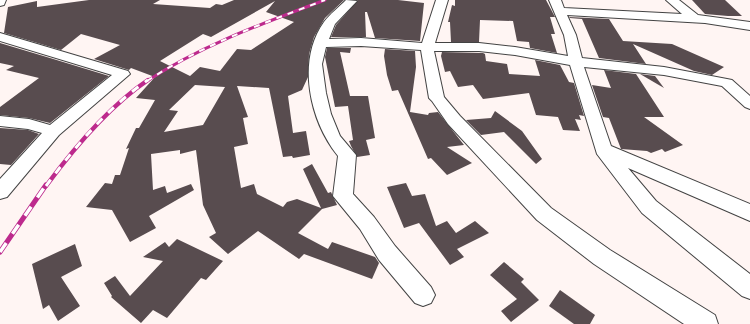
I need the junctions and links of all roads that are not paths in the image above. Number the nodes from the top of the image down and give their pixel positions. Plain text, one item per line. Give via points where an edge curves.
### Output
1 (0, 0) edge
2 (442, 0) edge
3 (672, 0) edge
4 (351, 1) edge
5 (0, 3) edge
6 (557, 6) edge
7 (694, 18) junction
8 (750, 26) edge
9 (0, 37) edge
10 (321, 43) junction
11 (427, 47) junction
12 (576, 62) junction
13 (750, 104) edge
14 (0, 121) edge
15 (53, 131) junction
16 (603, 150) junction
17 (9, 172) edge
18 (0, 192) edge
19 (750, 213) edge
20 (750, 288) edge
21 (423, 295) dead end
22 (706, 324) edge

1 - 5 street
2 - 11 street
3 - 7 street
4 - 10 street via 329,23
6 - 7 street
6 - 12 street via 570,35
7 - 8 street
9 - 15 street via 123,74
10 - 11 street via 361,42
10 - 21 street via 315,64 320,100 333,138 348,155 343,196
11 - 12 street via 479,47
11 - 22 street via 437,98 544,214 602,257
12 - 13 street via 664,71 727,83
12 - 16 street
14 - 15 street via 29,124
15 - 17 street
16 - 19 street
16 - 20 street via 649,207
17 - 18 street

